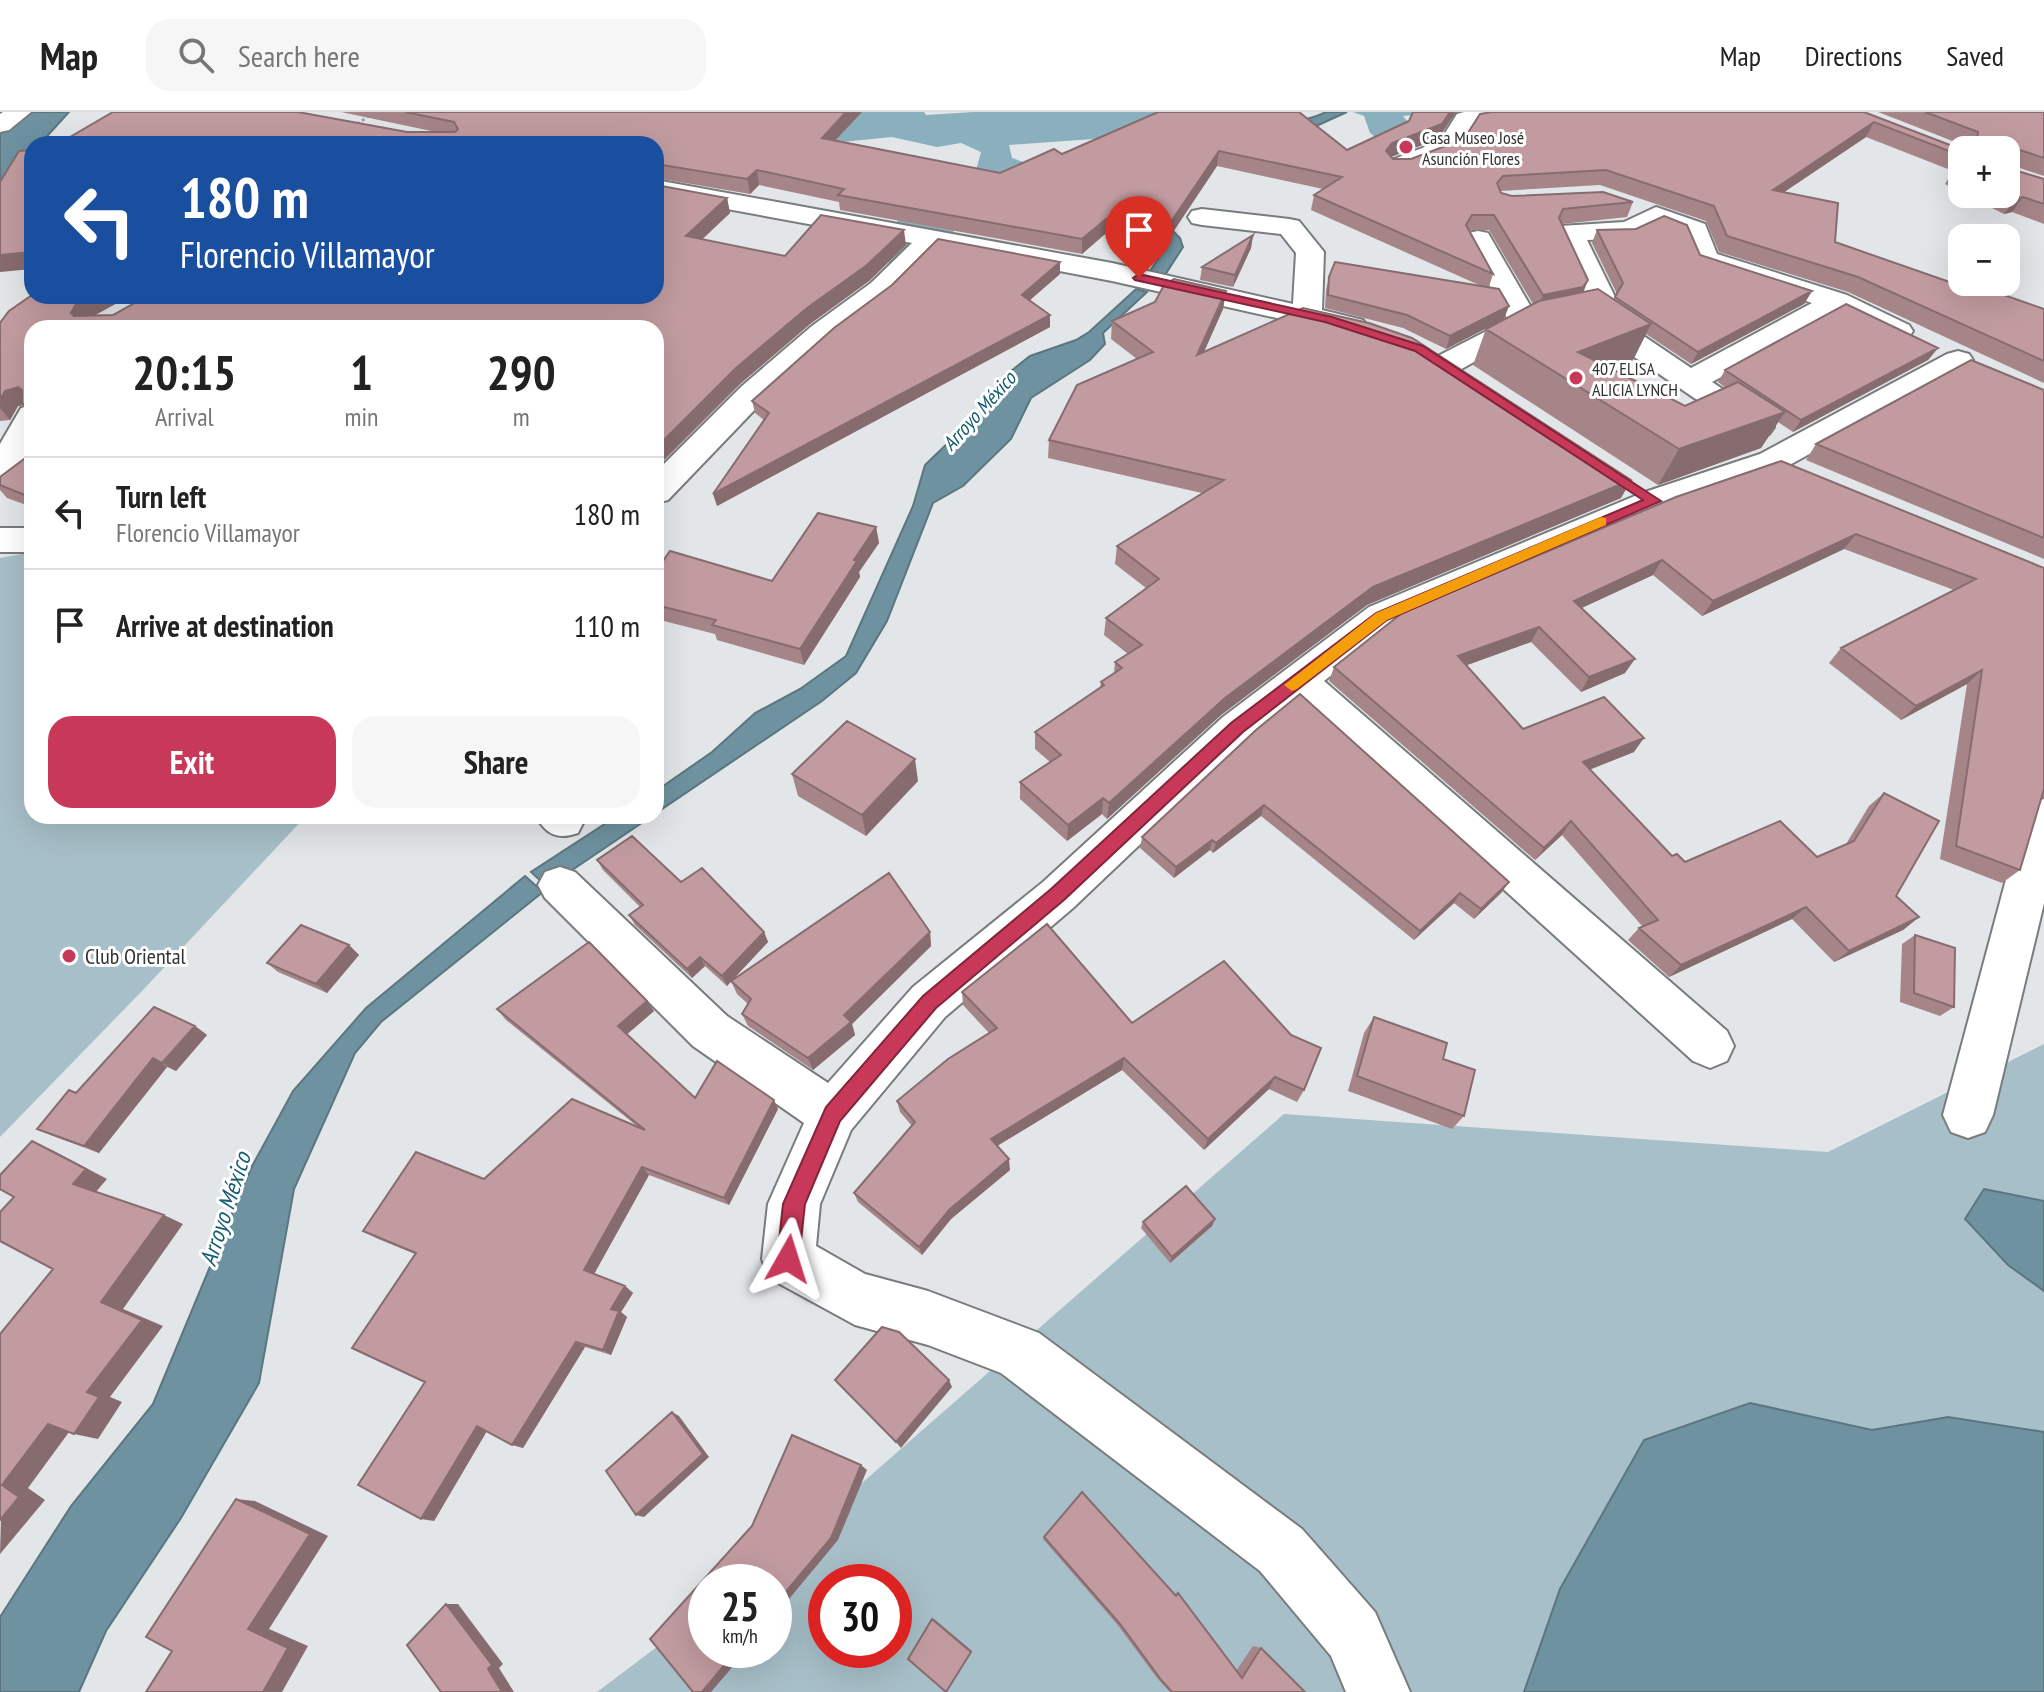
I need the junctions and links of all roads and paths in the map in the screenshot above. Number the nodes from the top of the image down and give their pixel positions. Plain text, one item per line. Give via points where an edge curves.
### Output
1 (19, 112) edge
2 (375, 112) edge
3 (1499, 112) edge
4 (357, 124) edge
5 (0, 125) edge
6 (1398, 166) edge
7 (664, 190) edge
8 (1629, 206) edge
9 (1656, 215) junction
10 (1202, 217) dead end
11 (1478, 239) edge
12 (931, 240) junction
13 (1837, 301) junction
14 (1588, 312) junction
15 (1307, 315) junction
16 (1526, 325) junction
17 (1385, 336) edge
18 (1690, 381) junction
19 (1471, 382) edge
20 (24, 430) edge
21 (1782, 455) junction
22 (0, 474) edge
23 (1815, 478) edge
24 (664, 484) edge
25 (0, 540) edge
26 (24, 540) edge
27 (1298, 680) junction
28 (2044, 816) edge
29 (560, 885) dead end
30 (1710, 1046) dead end
31 (833, 1114) junction
32 (1968, 1115) dead end
33 (1378, 1692) edge

1 - 5 street
2 - 4 path
3 - 6 street via 1466,119 1449,146
7 - 12 street
8 - 9 street
9 - 13 street via 1695,230 1705,259
9 - 14 street via 1630,230 1570,232 1600,297
10 - 15 street via 1289,227 1310,252
11 - 16 street
12 - 15 street
12 - 24 street via 881,289 753,393
13 - 18 street
13 - 21 street via 1948,355
14 - 16 street
14 - 18 street
15 - 17 street
16 - 19 street via 1432,356
18 - 21 street
20 - 22 street
21 - 23 street
21 - 27 street via 1641,492 1382,616
25 - 26 street
27 - 30 street
27 - 31 street via 1237,728 1058,895 929,1002
28 - 32 street
29 - 31 street via 710,1031
31 - 33 street via 794,1204 788,1259 855,1298 928,1318 1019,1353 1281,1550 1353,1634

